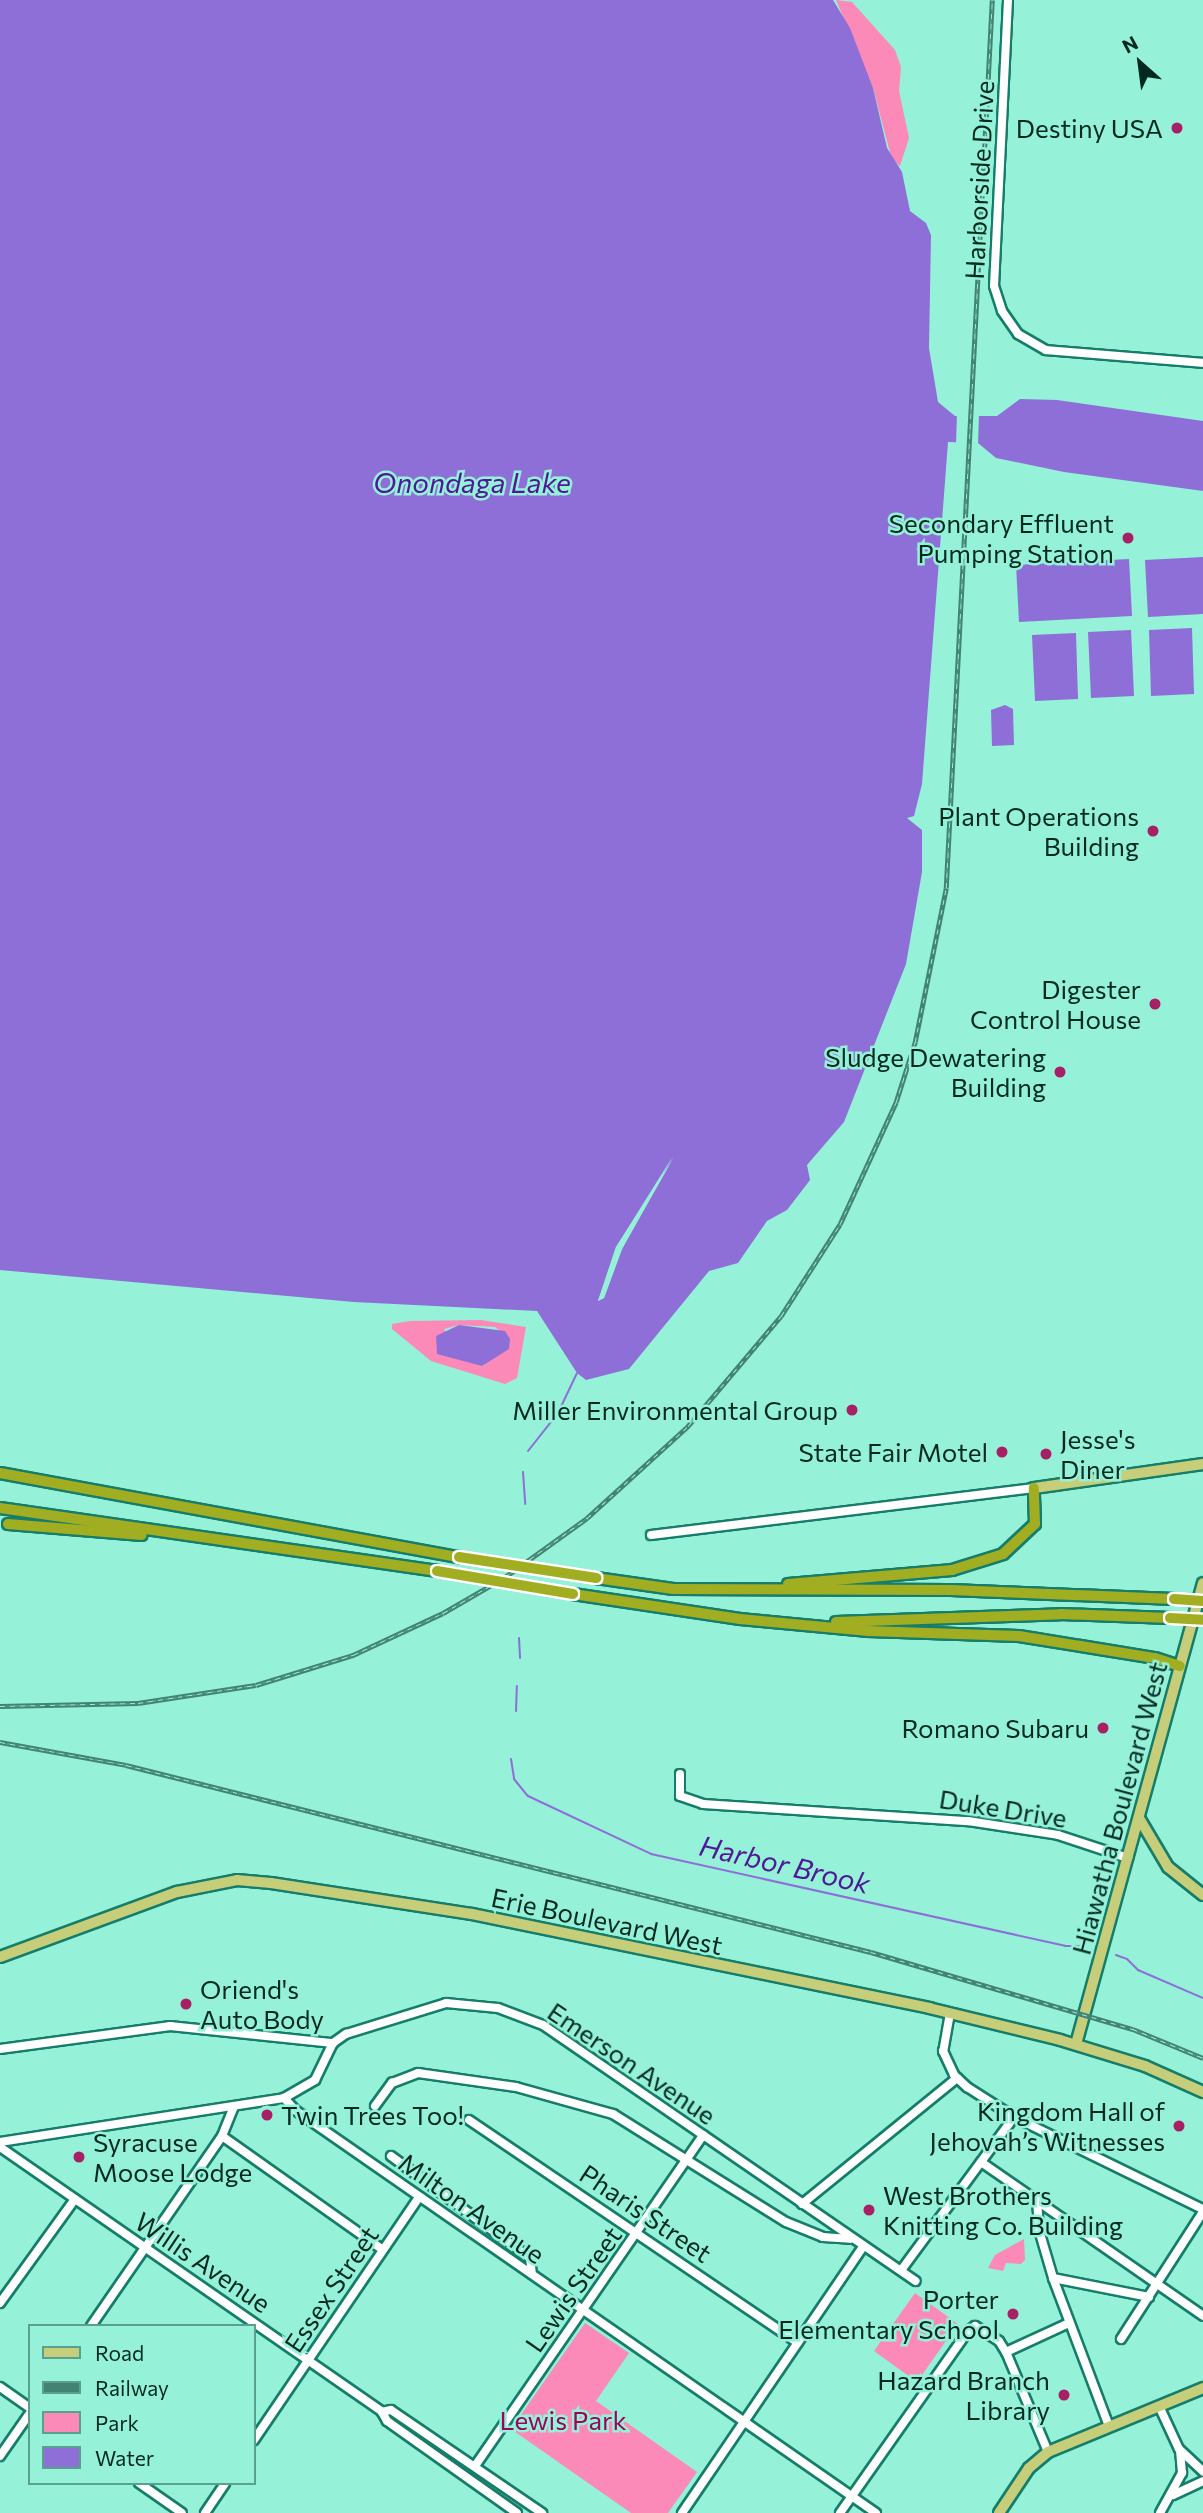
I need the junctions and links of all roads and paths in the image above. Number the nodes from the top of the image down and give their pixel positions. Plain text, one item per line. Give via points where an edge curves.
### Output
1 (1009, 0) edge
2 (1203, 363) edge
3 (1203, 1464) edge
4 (0, 1473) edge
5 (1034, 1488) junction
6 (0, 1508) edge
7 (4, 1523) edge
8 (187, 1535) junction
9 (651, 1535) dead end
10 (1203, 1583) edge
11 (733, 1591) junction
12 (1203, 1601) edge
13 (1203, 1620) edge
14 (787, 1622) junction
15 (1180, 1667) junction
16 (680, 1774) dead end
17 (1139, 1818) junction
18 (1128, 1858) junction
19 (1203, 1895) edge
20 (0, 1957) edge
21 (950, 2013) junction
22 (333, 2043) junction
23 (1076, 2044) junction
24 (0, 2049) edge
25 (957, 2078) junction
26 (1203, 2092) edge
27 (284, 2098) junction
28 (375, 2106) dead end
29 (234, 2107) junction
30 (1014, 2117) junction
31 (469, 2120) dead end
32 (703, 2135) junction
33 (222, 2136) junction
34 (0, 2144) edge
35 (391, 2156) dead end
36 (687, 2160) junction
37 (981, 2162) junction
38 (419, 2197) junction
39 (75, 2199) junction
40 (1037, 2200) junction
41 (802, 2204) junction
42 (1203, 2211) edge
43 (639, 2233) junction
44 (850, 2239) junction
45 (145, 2247) junction
46 (863, 2247) junction
47 (383, 2250) junction
48 (902, 2269) junction
49 (532, 2274) junction
50 (1053, 2278) junction
51 (916, 2281) dead end
52 (1156, 2283) junction
53 (1149, 2297) junction
54 (0, 2303) edge
55 (583, 2310) junction
56 (1203, 2316) edge
57 (1069, 2323) junction
58 (92, 2324) edge
59 (255, 2324) edge
60 (256, 2324) edge
61 (1121, 2339) dead end
62 (798, 2343) junction
63 (1006, 2352) junction
64 (307, 2360) junction
65 (0, 2387) edge
66 (1203, 2388) edge
67 (1159, 2406) junction
68 (28, 2408) edge
69 (382, 2412) junction
70 (28, 2413) edge
71 (745, 2422) junction
72 (1109, 2426) junction
73 (256, 2437) edge
74 (1179, 2449) junction
75 (1048, 2452) junction
76 (0, 2456) edge
77 (475, 2466) junction
78 (1203, 2471) edge
79 (1203, 2481) edge
80 (142, 2485) edge
81 (224, 2485) edge
82 (852, 2496) junction
83 (1170, 2497) junction
84 (182, 2513) edge
85 (205, 2513) edge
86 (517, 2513) edge
87 (542, 2513) edge
88 (682, 2513) edge
89 (840, 2513) edge
90 (876, 2513) edge
91 (999, 2513) edge
92 (1160, 2513) edge

1 - 2 street, Harborside Drive via 994,286 1002,311 1018,334 1046,350
3 - 5 main road
4 - 11 highway, bridge via 459,1557 673,1589
5 - 9 street
5 - 11 highway via 1037,1513 1027,1535 1003,1554 978,1563 915,1575
6 - 8 highway
7 - 8 highway via 113,1534
8 - 14 highway, bridge via 701,1615
10 - 15 main road, Hiawatha Boulevard West
11 - 12 highway, bridge via 951,1590
13 - 14 highway, bridge via 1061,1614
14 - 15 highway via 868,1631 1019,1636 1156,1658
15 - 17 main road, Hiawatha Boulevard West
16 - 18 street, Duke Drive via 678,1791 685,1801 1013,1827 1058,1835
17 - 18 main road, Hiawatha Boulevard West
17 - 19 main road via 1168,1867
18 - 23 main road, Hiawatha Boulevard West
20 - 21 main road, Erie Boulevard West via 177,1892 237,1880 359,1894 472,1914
21 - 23 main road, Erie Boulevard West
21 - 25 street via 943,2051
22 - 24 street via 170,2026
22 - 27 street via 315,2080
22 - 32 street, Emerson Avenue via 346,2034 423,2007 460,2003 498,2008 543,2025
23 - 26 main road, Erie Boulevard West
25 - 30 street
25 - 41 street
27 - 29 street
27 - 38 street, Milton Avenue
28 - 36 street via 392,2083 413,2073 495,2082 612,2114
29 - 33 street
29 - 34 street
30 - 37 street
30 - 42 street
31 - 43 street, Pharis Street
32 - 36 street, Lewis Street
32 - 41 street, Emerson Avenue
33 - 45 street
33 - 47 street
34 - 39 street, Willis Avenue
35 - 49 street via 530,2258
36 - 43 street, Lewis Street
36 - 44 street via 786,2222 823,2237
37 - 40 street
37 - 48 street
38 - 47 street, Essex Street
38 - 49 street, Milton Avenue
39 - 45 street, Willis Avenue
39 - 54 street
40 - 50 street via 1038,2230
40 - 52 street
41 - 44 street, Emerson Avenue
42 - 52 street
43 - 55 street, Lewis Street
43 - 62 street, Pharis Street
44 - 46 street, Emerson Avenue
45 - 58 street
45 - 59 street, Willis Avenue
46 - 48 street, Emerson Avenue
46 - 62 street
47 - 64 street, Essex Street
48 - 51 street, Emerson Avenue
49 - 55 street, Milton Avenue
50 - 53 street
50 - 57 street
52 - 53 street
52 - 56 street
53 - 61 street
55 - 71 street, Milton Avenue
55 - 77 street, Lewis Street
57 - 63 street
57 - 72 street
60 - 64 street, Willis Avenue
62 - 71 street
63 - 75 street
63 - 82 street via 999,2341 975,2326 967,2332
64 - 69 street, Willis Avenue
64 - 73 street, Essex Street
65 - 68 street
66 - 67 main road
67 - 72 main road
67 - 74 street
69 - 77 street, Willis Avenue via 391,2410
69 - 86 street, Willis Avenue via 387,2421
70 - 76 street
71 - 82 street, Milton Avenue
71 - 88 street
72 - 75 main road
74 - 78 street
74 - 83 street via 1182,2473
75 - 91 main road via 1029,2468
77 - 87 street, Willis Avenue
79 - 83 street
80 - 84 street
81 - 85 street
82 - 89 street
82 - 90 street, Milton Avenue
83 - 92 street

